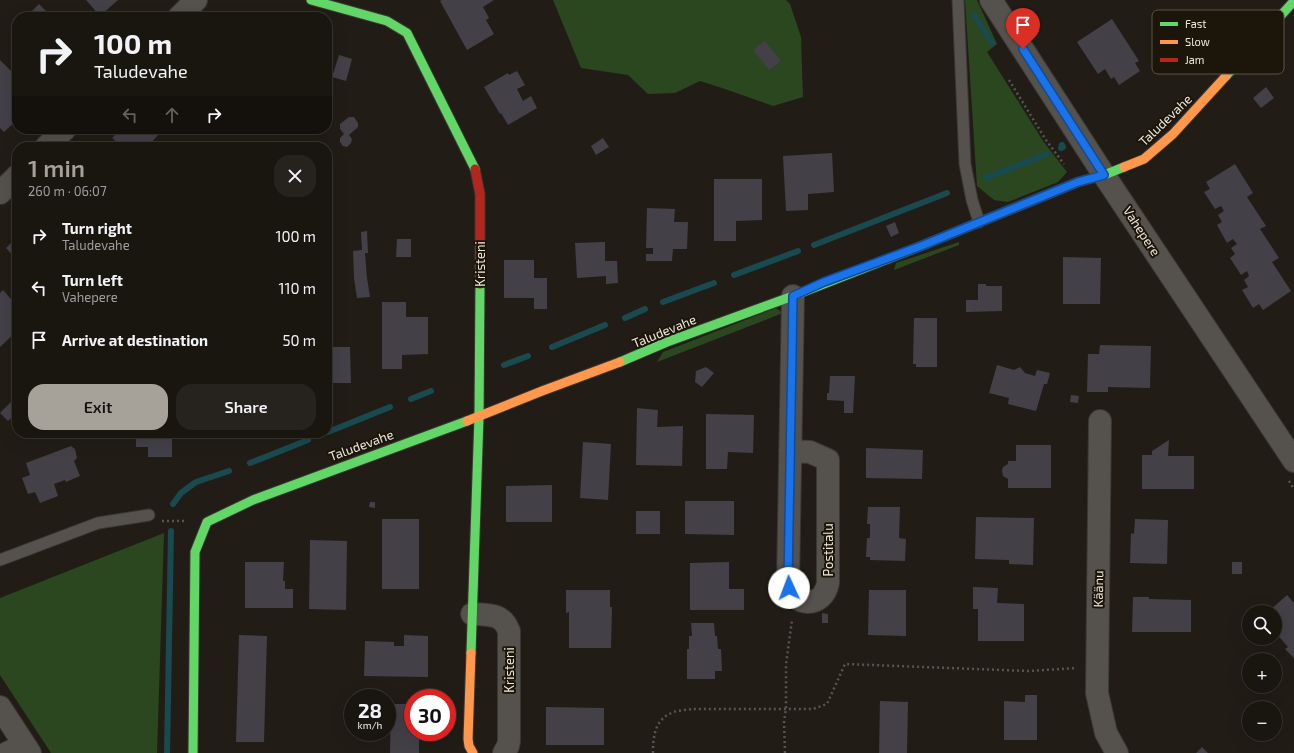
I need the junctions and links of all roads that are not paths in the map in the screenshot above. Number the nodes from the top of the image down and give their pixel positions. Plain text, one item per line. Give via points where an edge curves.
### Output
1 (196, 0) edge
2 (311, 0) edge
3 (958, 0) edge
4 (991, 0) edge
5 (1294, 1) edge
6 (184, 12) edge
7 (1284, 12) edge
8 (1228, 74) edge
9 (60, 134) edge
10 (51, 142) edge
11 (1104, 175) junction
12 (12, 181) edge
13 (0, 193) edge
14 (979, 222) junction
15 (793, 296) junction
16 (479, 417) junction
17 (1100, 422) dead end
18 (790, 451) junction
19 (1294, 461) edge
20 (149, 515) road end
21 (0, 560) edge
22 (472, 614) junction
23 (0, 707) edge
24 (20, 750) edge
25 (193, 753) edge
26 (473, 753) edge
27 (504, 753) edge
28 (1117, 753) edge

1 - 6 street
2 - 16 street, Kristeni via 387,21 407,33 475,167 480,194
3 - 14 lane via 965,164
4 - 11 street, Vahepere
5 - 7 street, Taludevahe
8 - 11 street, Taludevahe via 1173,134 1144,159
9 - 10 street
11 - 14 street, Taludevahe via 1078,182
11 - 19 street, Vahepere
12 - 13 street
14 - 15 street, Taludevahe
15 - 16 street, Taludevahe via 667,342
15 - 18 street
16 - 22 street, Kristeni
16 - 25 street, Taludevahe via 253,500 207,522 195,552
17 - 28 street, Käänu via 1097,694 1106,733
18 - 18 street, Postitalu via 788,582 795,597 810,602 821,597 827,587 828,460 810,452
20 - 21 lane via 98,522
22 - 26 street, Kristeni via 468,739
22 - 27 street, Kristeni via 497,617 503,620 509,631 508,746
23 - 24 street

